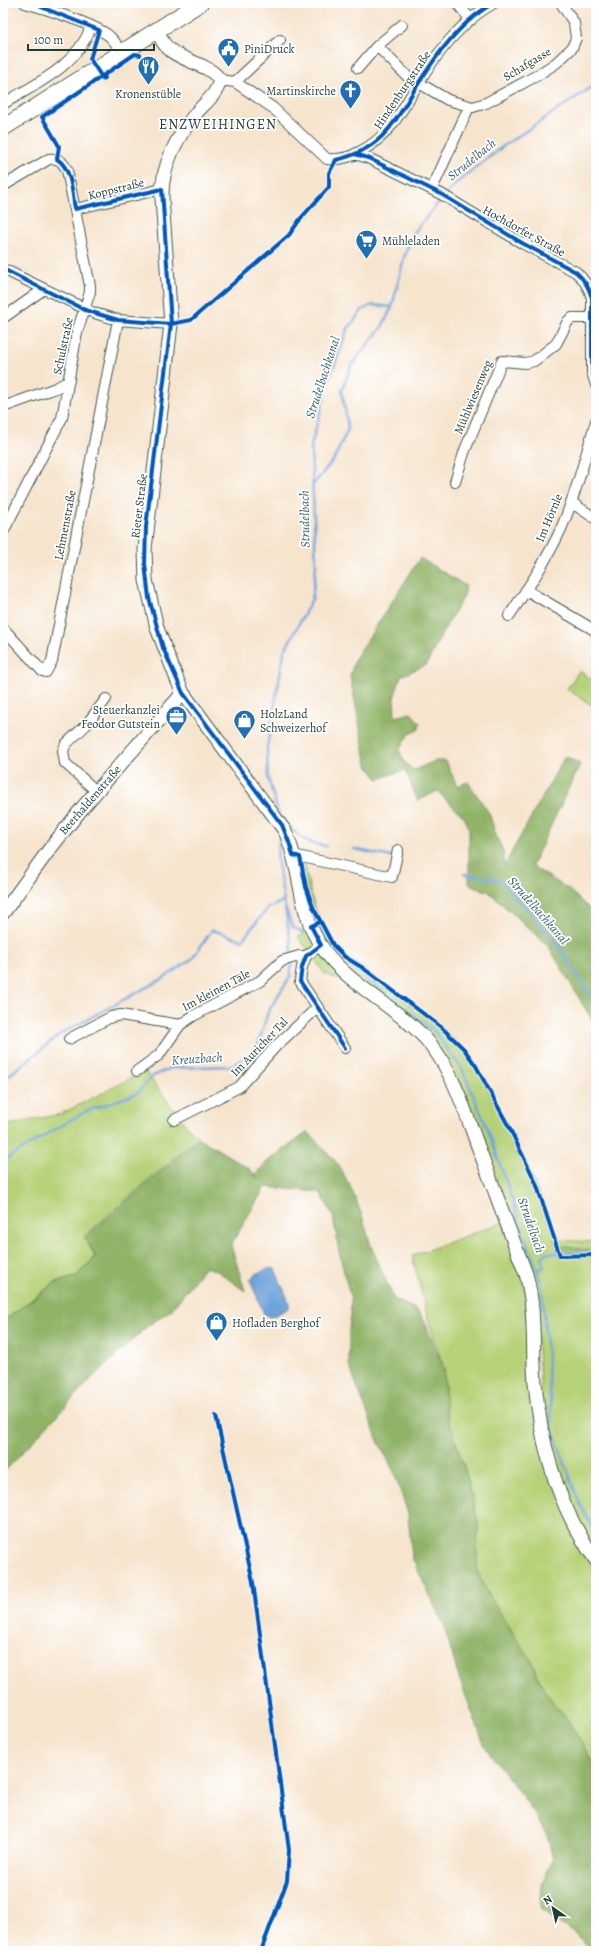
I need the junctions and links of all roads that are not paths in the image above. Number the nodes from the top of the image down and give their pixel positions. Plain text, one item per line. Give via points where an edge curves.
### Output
1 (25, 3) edge
2 (200, 3) edge
3 (457, 3) edge
4 (494, 3) edge
5 (561, 3) edge
6 (42, 5) edge
7 (471, 20) junction
8 (402, 25) dead end
9 (91, 27) junction
10 (158, 30) junction
11 (280, 40) dead end
12 (377, 46) junction
13 (122, 52) junction
14 (358, 68) dead end
15 (220, 80) junction
16 (235, 82) junction
17 (419, 83) junction
18 (3, 104) edge
19 (469, 107) junction
20 (3, 128) edge
21 (355, 154) junction
22 (3, 186) edge
23 (162, 189) junction
24 (436, 192) junction
25 (75, 209) junction
26 (3, 269) edge
27 (44, 289) junction
28 (85, 310) junction
29 (3, 318) edge
30 (593, 318) junction
31 (118, 320) junction
32 (171, 324) junction
33 (69, 381) junction
34 (596, 385) edge
35 (3, 407) edge
36 (596, 421) edge
37 (455, 482) dead end
38 (571, 502) junction
39 (596, 519) edge
40 (3, 532) edge
41 (526, 590) junction
42 (509, 616) dead end
43 (3, 628) edge
44 (596, 631) edge
45 (183, 693) junction
46 (106, 699) dead end
47 (96, 791) junction
48 (293, 855) junction
49 (397, 856) dead end
50 (3, 913) edge
51 (321, 945) junction
52 (302, 956) junction
53 (317, 1008) junction
54 (180, 1025) junction
55 (69, 1039) dead end
56 (344, 1048) dead end
57 (137, 1071) dead end
58 (174, 1120) dead end
59 (596, 1560) edge

1 - 6 street
2 - 10 main road
3 - 7 street
4 - 7 street, Hindenburgstraße
5 - 19 street, Schafgasse via 574,23 576,38 572,48 556,63 536,76 486,103
6 - 9 street
7 - 17 street, Hindenburgstraße via 439,53
8 - 12 street
9 - 13 street via 109,36
9 - 18 street via 81,47 67,64
10 - 13 main road
10 - 15 street via 162,41 173,52 213,73
11 - 16 street
12 - 14 street
12 - 17 street via 411,80
13 - 20 main road
15 - 16 street
15 - 23 street, Rieter Straße via 217,91 196,113 179,138 166,166
16 - 21 street, Hindenburgstraße via 284,118 327,159 336,160
17 - 19 street via 448,100
17 - 21 street, Hindenburgstraße via 380,140
19 - 24 street
21 - 24 street, Hochdorfer Straße
22 - 25 street, Schulstraße via 42,162 57,158 67,170
23 - 25 street, Koppstraße
23 - 32 street, Rieter Straße
24 - 30 street, Hochdorfer Straße via 576,272 589,287
25 - 28 street, Schulstraße via 90,286
26 - 27 street
27 - 28 street
27 - 29 street
28 - 31 street
28 - 33 street, Schulstraße via 78,325
30 - 34 street, Hochdorfer Straße via 592,372
30 - 37 street, Mühlwiesenweg via 572,318 556,344 534,361 502,361 465,450
31 - 32 street
31 - 43 street, Lehmenstraße via 52,661 46,672 42,671
32 - 45 street, Rieter Straße via 146,527 145,564 149,598 157,628
33 - 35 street
33 - 40 street, Schulstraße via 62,418
36 - 38 street, Im Hörnle
38 - 39 street
38 - 41 street, Im Hörnle via 561,529
41 - 42 street, Im Hörnle
41 - 44 street
45 - 47 street, Beerhaldenstraße
45 - 48 street, Rieter Straße via 276,818 287,835
46 - 47 street via 86,725 66,744 63,751 66,763
47 - 50 street, Beerhaldenstraße
48 - 49 street via 392,877
48 - 51 street, Rieter Straße via 306,912
51 - 52 street
51 - 59 street, Rieter Straße via 343,972 384,1002 428,1041 452,1082 529,1286 540,1423 549,1461 569,1515
52 - 53 street via 300,981
52 - 54 street, Im kleinen Täle via 282,960 260,981
53 - 56 street
53 - 58 street, Im Auricher Tal via 277,1045 239,1087
54 - 55 street, Im kleinen Täle via 121,1015 111,1017
54 - 57 street, Im kleinen Täle via 159,1055

